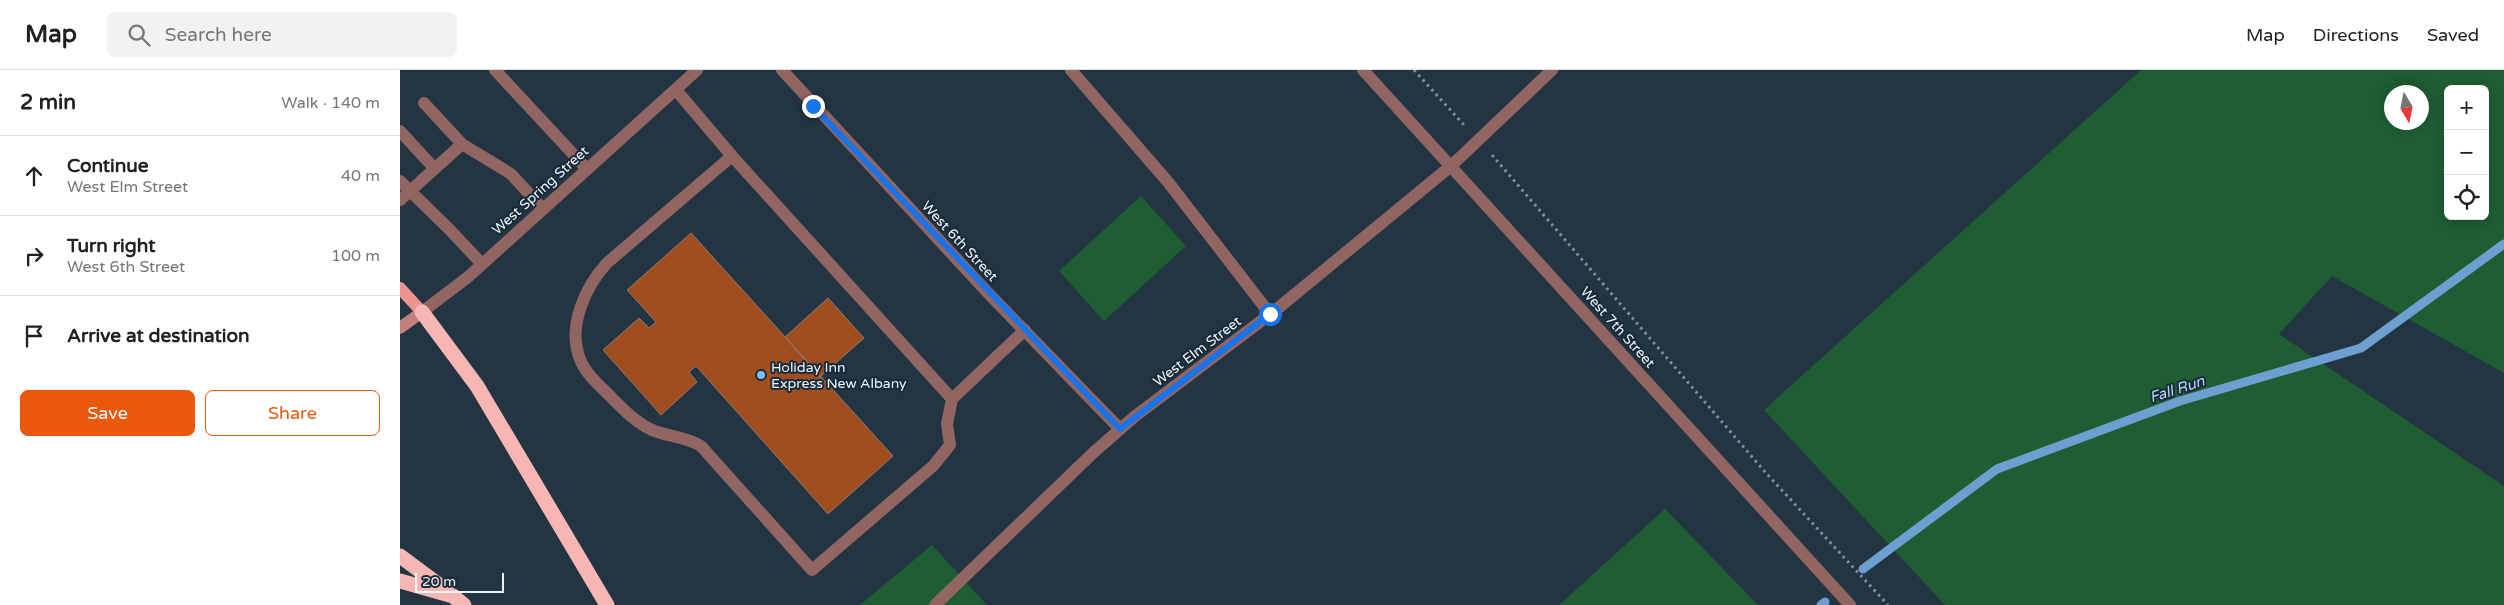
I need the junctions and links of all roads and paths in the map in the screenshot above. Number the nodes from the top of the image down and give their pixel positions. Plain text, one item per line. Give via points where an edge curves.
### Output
1 (495, 70) edge
2 (697, 70) edge
3 (782, 70) edge
4 (1071, 70) edge
5 (1363, 70) edge
6 (1414, 70) edge
7 (1552, 70) edge
8 (676, 90) junction
9 (424, 103) dead end
10 (400, 131) edge
11 (1479, 141) junction
12 (462, 144) junction
13 (732, 156) junction
14 (1451, 166) junction
15 (434, 168) junction
16 (587, 169) junction
17 (400, 182) edge
18 (405, 196) edge
19 (542, 208) junction
20 (481, 263) junction
21 (400, 288) edge
22 (422, 312) junction
23 (1270, 314) junction
24 (400, 328) edge
25 (1025, 330) junction
26 (952, 399) junction
27 (1120, 429) junction
28 (400, 556) edge
29 (400, 581) edge
30 (459, 601) edge
31 (607, 605) edge
32 (935, 605) edge
33 (1850, 605) edge
34 (1888, 605) edge

1 - 16 street
2 - 8 street, West Spring Street
3 - 25 street, West 6th Street
4 - 23 street via 1168,182
5 - 14 street, West 7th Street
6 - 11 path
7 - 11 street, West Elm Street
8 - 13 street
8 - 16 street, West Spring Street
9 - 12 street
10 - 15 street
11 - 14 street, West Elm Street
11 - 34 path via 1766,473
12 - 15 street
12 - 19 street via 511,174
13 - 26 street
13 - 26 street via 597,274 586,292 576,333 580,359 593,378 630,417 650,429 691,440 701,446 812,570 933,466 950,445 947,424
14 - 23 street, West Elm Street
14 - 33 street, West 7th Street
15 - 18 street
16 - 19 street, West Spring Street
17 - 18 street
18 - 20 street via 450,230
19 - 20 street, West Spring Street
20 - 22 street, West Spring Street
21 - 22 main road
22 - 24 main road, West Spring Street
22 - 31 highway via 477,386
23 - 27 street, West Elm Street
25 - 26 street
25 - 27 street, West 6th Street
27 - 32 street, West Elm Street
28 - 30 highway
29 - 30 highway

